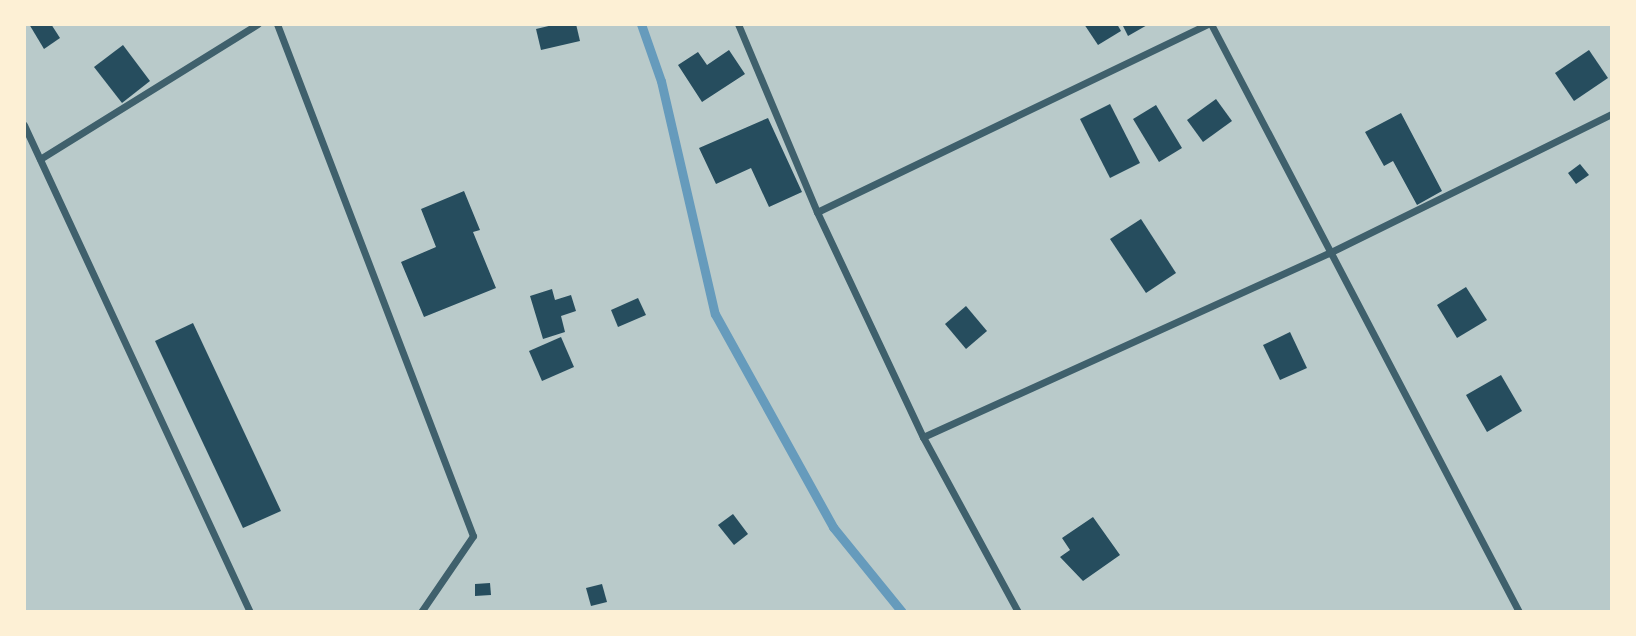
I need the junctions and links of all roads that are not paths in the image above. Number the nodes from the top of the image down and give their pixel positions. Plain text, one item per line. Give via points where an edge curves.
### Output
1 (258, 24) edge
2 (277, 24) edge
3 (738, 24) edge
4 (1210, 24) edge
5 (1612, 114) edge
6 (24, 125) edge
7 (40, 159) junction
8 (817, 212) junction
9 (1329, 253) junction
10 (923, 438) junction
11 (250, 611) edge
12 (421, 611) edge
13 (1018, 611) edge
14 (1519, 611) edge

1 - 7 street
2 - 12 street via 473,536
3 - 8 street
4 - 8 street
4 - 9 street
5 - 9 street
6 - 7 street
7 - 11 street
8 - 10 street
9 - 10 street
9 - 14 street
10 - 13 street

